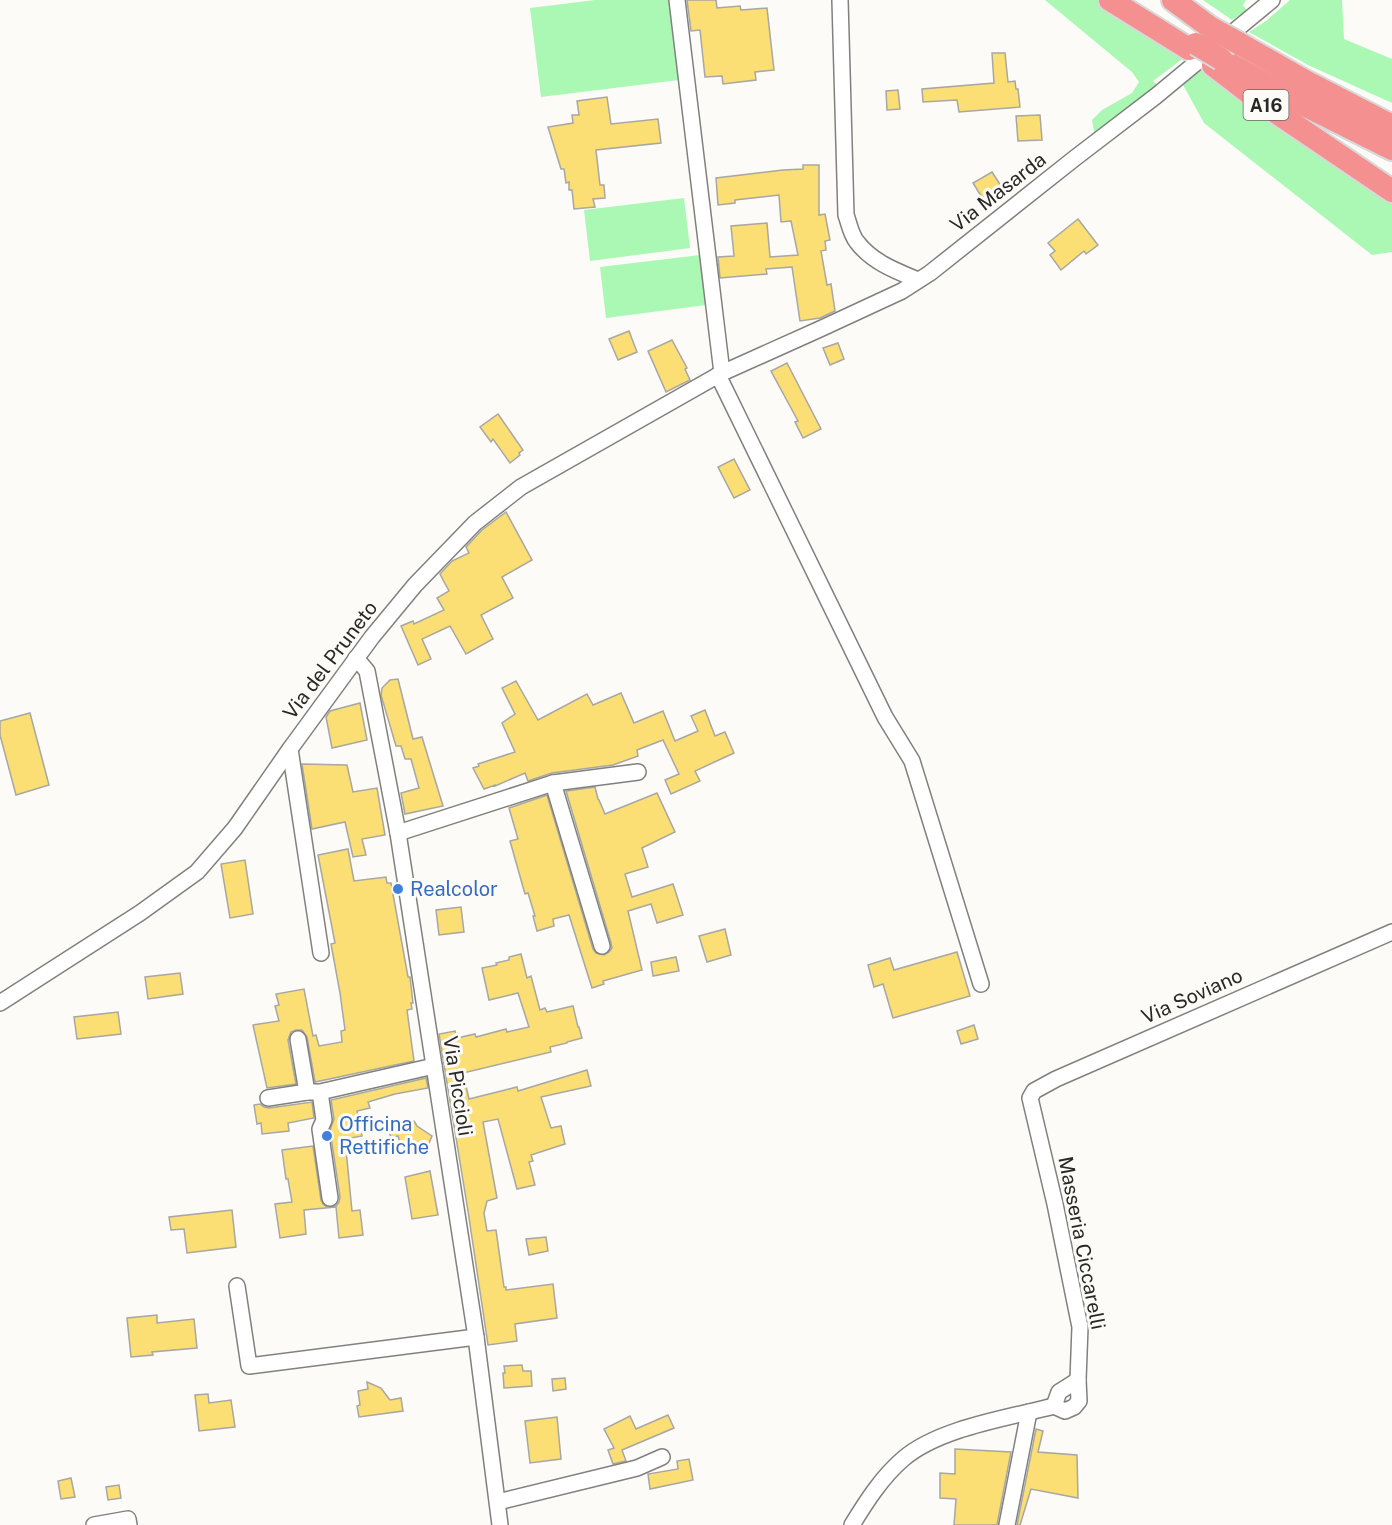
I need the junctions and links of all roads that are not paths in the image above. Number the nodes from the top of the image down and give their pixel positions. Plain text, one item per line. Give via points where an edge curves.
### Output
1 (677, 0) edge
2 (840, 0) edge
3 (1110, 0) edge
4 (1133, 0) edge
5 (1173, 0) edge
6 (1272, 0) edge
7 (1198, 40) junction
8 (1217, 62) junction
9 (1392, 126) edge
10 (1321, 142) junction
11 (1392, 149) edge
12 (1392, 179) edge
13 (1392, 191) edge
14 (918, 280) junction
15 (720, 374) junction
16 (356, 658) junction
17 (290, 749) junction
18 (638, 772) dead end
19 (553, 783) junction
20 (398, 833) junction
21 (1392, 932) edge
22 (602, 946) dead end
23 (321, 953) dead end
24 (981, 984) dead end
25 (0, 1003) edge
26 (297, 1039) dead end
27 (434, 1066) junction
28 (314, 1092) junction
29 (268, 1098) dead end
30 (1034, 1115) joint
31 (330, 1198) dead end
32 (237, 1286) dead end
33 (476, 1337) junction
34 (1029, 1412) junction
35 (662, 1457) dead end
36 (498, 1502) junction
37 (94, 1525) edge
38 (129, 1525) edge
39 (500, 1525) edge
40 (852, 1525) edge
41 (1007, 1525) edge

1 - 15 street
2 - 14 street via 846,215 856,240 870,256
3 - 7 highway, A16
4 - 7 highway
5 - 7 highway
6 - 14 street, Via Masarda via 1156,96
7 - 8 highway, A16
7 - 9 highway, bridge via 1240,44
8 - 10 highway, A16 via 1261,102
8 - 11 highway
10 - 12 highway
10 - 13 highway
14 - 15 street, Via Masarda via 902,291
15 - 16 street, Via del Pruneto via 520,487 475,523 415,585
15 - 24 street via 885,717 912,761
16 - 17 street, Via del Pruneto
16 - 20 street, Via Piccioli via 367,670
17 - 23 street
17 - 25 street, Via del Pruneto via 235,828 197,872
18 - 19 street
19 - 20 street
19 - 22 street
20 - 27 street, Via Piccioli
21 - 30 street, Via Soviano via 1056,1079 1034,1091 1030,1098
26 - 28 street
27 - 28 street
27 - 33 street, Via Piccioli
28 - 29 street
28 - 31 street via 324,1120 320,1130
30 - 34 street, Masseria Ciccarelli via 1080,1327 1078,1401 1065,1411 1054,1407
32 - 33 street via 249,1366
33 - 36 street, Via Piccioli
34 - 40 street, Masseria Ciccarelli via 977,1425 922,1446 888,1474
34 - 41 street
35 - 36 street via 637,1468
36 - 39 street, Via Piccioli
37 - 38 street via 128,1519

